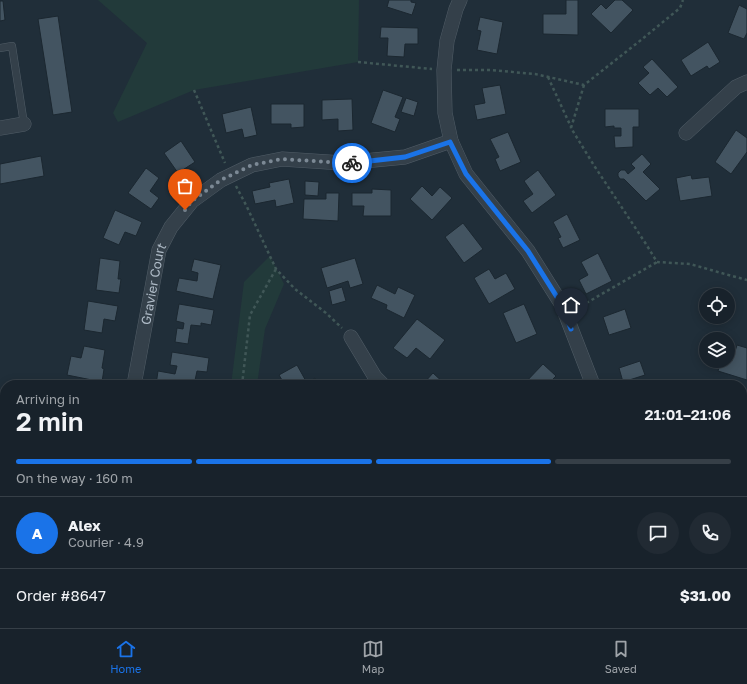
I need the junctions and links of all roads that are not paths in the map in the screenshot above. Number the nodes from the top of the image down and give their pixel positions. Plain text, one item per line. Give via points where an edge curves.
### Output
1 (460, 0) edge
2 (0, 48) edge
3 (747, 82) edge
4 (24, 124) joint
5 (0, 128) edge
6 (686, 133) dead end
7 (450, 142) junction
8 (351, 337) road end
9 (135, 380) edge
10 (378, 380) edge
11 (591, 380) edge

1 - 7 street via 447,41 444,70 445,113
2 - 4 lane via 12,46
3 - 6 street via 736,87
4 - 5 street
7 - 9 street, Gravier Court via 405,157 343,163 282,159 252,165 221,180 192,201 171,228 159,250
7 - 11 street via 466,174 528,251 562,305
8 - 10 street

